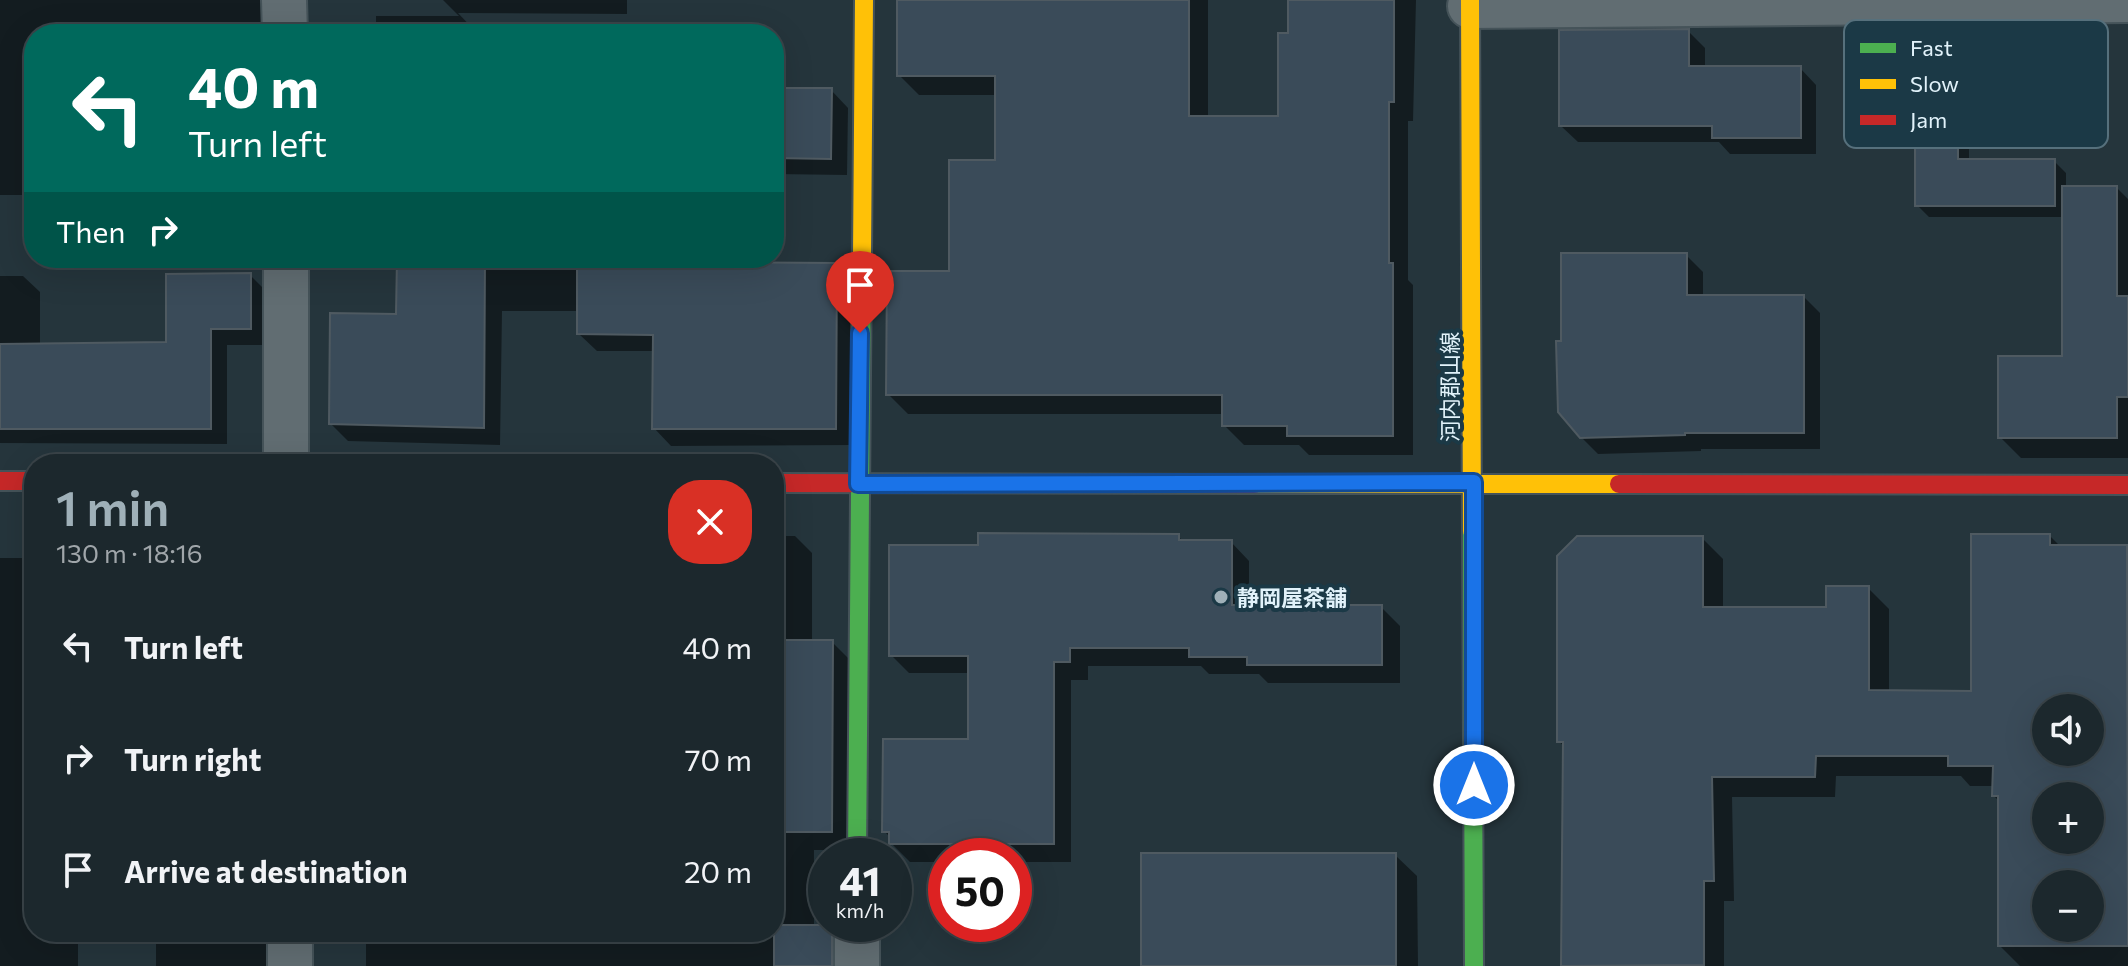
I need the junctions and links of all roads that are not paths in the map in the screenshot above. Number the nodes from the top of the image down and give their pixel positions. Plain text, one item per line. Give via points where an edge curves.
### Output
1 (284, 0) edge
2 (864, 0) edge
3 (2128, 0) edge
4 (1470, 3) edge
5 (285, 24) edge
6 (286, 268) edge
7 (286, 454) edge
8 (0, 481) edge
9 (24, 481) edge
10 (1474, 482) junction
11 (784, 483) edge
12 (858, 484) junction
13 (2128, 485) edge
14 (857, 838) edge
15 (290, 942) edge
16 (857, 942) edge
17 (290, 966) edge
18 (857, 966) edge
19 (1474, 966) edge

1 - 5 street
2 - 12 street
3 - 4 street
4 - 10 street, 河内郡山線
6 - 7 street
8 - 9 street
10 - 12 street
10 - 13 street
10 - 19 street, 河内郡山線
11 - 12 street
12 - 14 street
15 - 17 street
16 - 18 street

